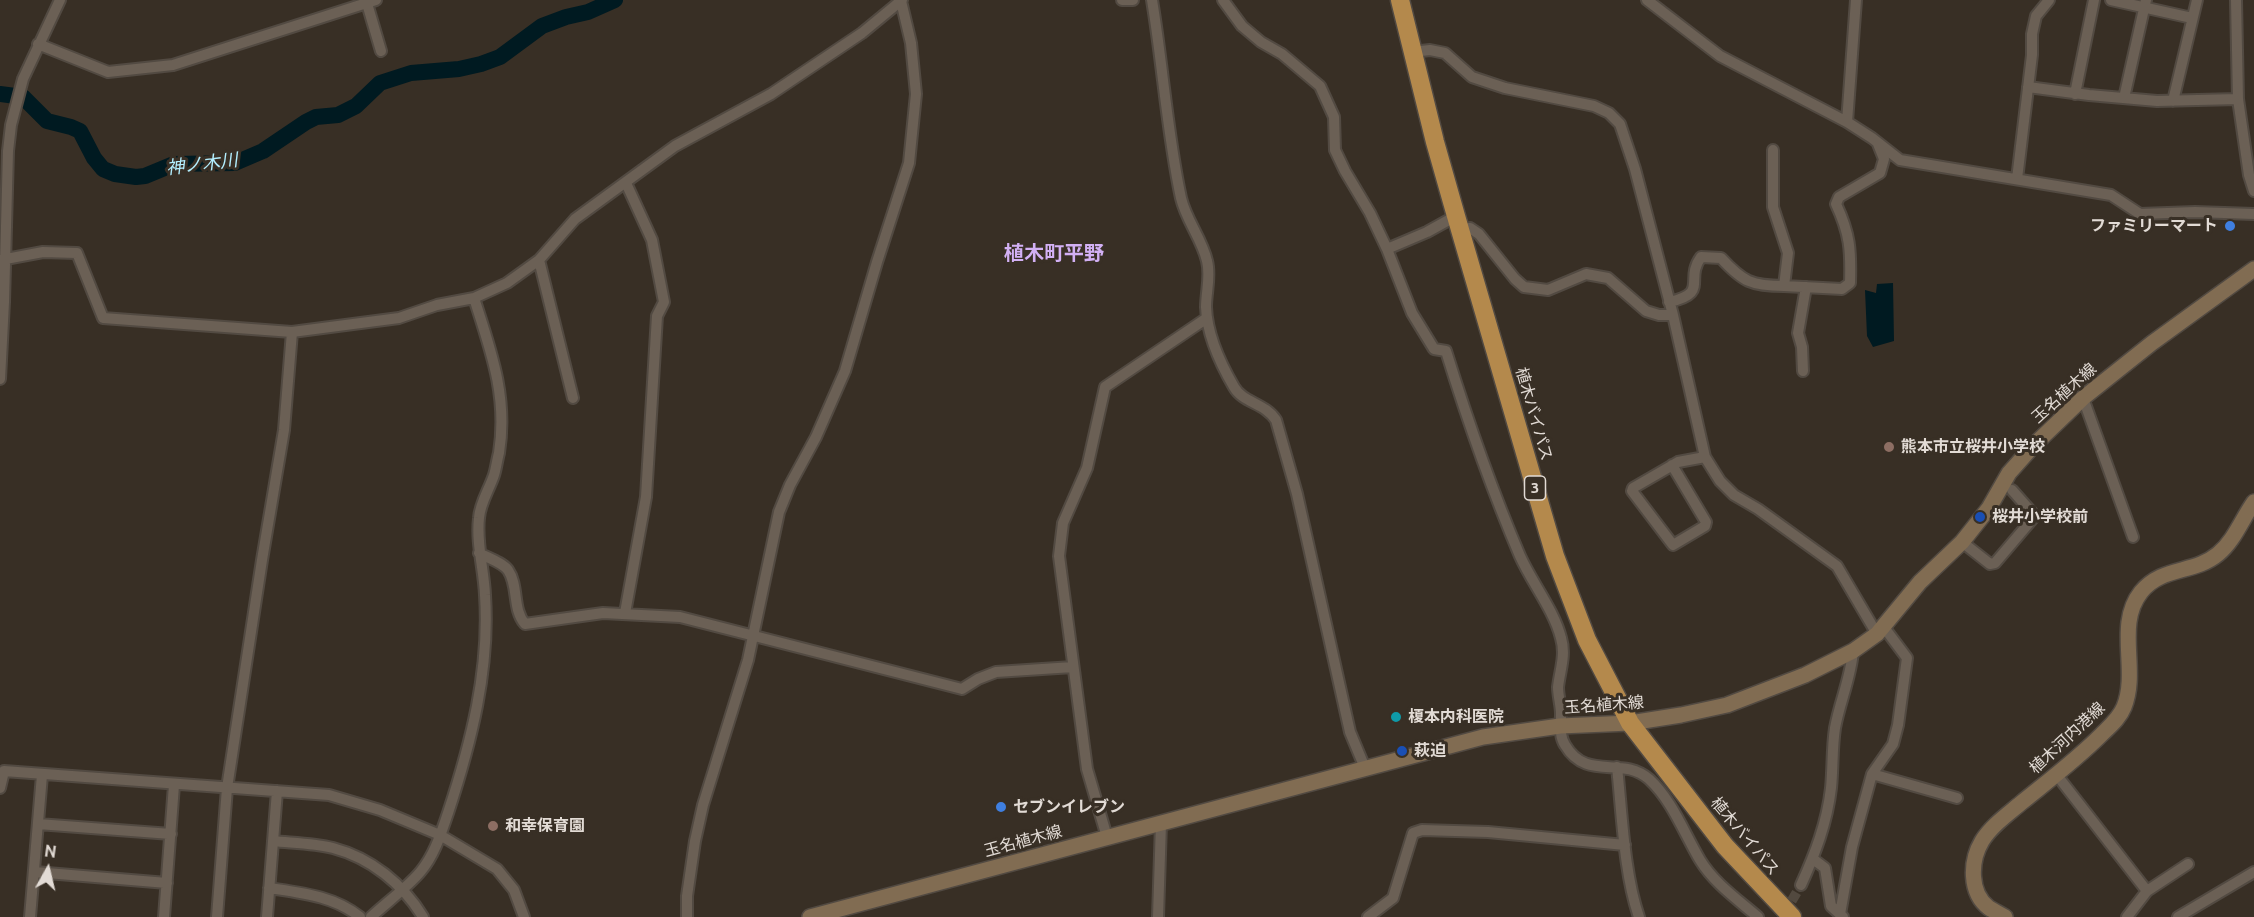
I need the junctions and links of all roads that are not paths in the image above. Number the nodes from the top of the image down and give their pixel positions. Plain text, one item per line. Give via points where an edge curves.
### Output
1 (60, 0) edge
2 (902, 0) edge
3 (1122, 0) edge
4 (1133, 0) edge
5 (1152, 0) edge
6 (1222, 0) edge
7 (1400, 0) edge
8 (1647, 0) edge
9 (1856, 0) edge
10 (2049, 0) edge
11 (2094, 0) edge
12 (2110, 0) edge
13 (2198, 0) edge
14 (2236, 0) edge
15 (369, 1) edge
16 (2145, 4) edge
17 (2192, 18) junction
18 (38, 44) junction
19 (381, 51) dead end
20 (1412, 52) junction
21 (2028, 87) junction
22 (2075, 94) junction
23 (2124, 98) junction
24 (2238, 99) junction
25 (2173, 101) junction
26 (1847, 122) junction
27 (1877, 142) junction
28 (1773, 150) dead end
29 (2017, 179) junction
30 (626, 183) junction
31 (2254, 191) edge
32 (2254, 214) edge
33 (1458, 223) junction
34 (1387, 249) junction
35 (2, 260) edge
36 (539, 260) junction
37 (2254, 269) edge
38 (1784, 286) junction
39 (1806, 287) junction
40 (474, 298) junction
41 (1670, 302) junction
42 (1673, 315) junction
43 (1207, 318) junction
44 (292, 332) junction
45 (1803, 371) dead end
46 (0, 379) edge
47 (573, 398) dead end
48 (2083, 398) junction
49 (1705, 457) junction
50 (1672, 465) junction
51 (2012, 490) dead end
52 (2254, 502) edge
53 (2133, 537) dead end
54 (1962, 542) junction
55 (479, 554) junction
56 (625, 613) junction
57 (1880, 630) junction
58 (753, 636) junction
59 (1853, 651) junction
60 (1073, 667) junction
61 (1630, 723) junction
62 (1560, 726) junction
63 (1617, 767) junction
64 (1365, 768) junction
65 (1872, 774) junction
66 (2056, 774) junction
67 (42, 775) junction
68 (174, 785) junction
69 (0, 788) edge
70 (227, 788) junction
71 (277, 791) junction
72 (1957, 798) dead end
73 (1161, 823) junction
74 (38, 824) junction
75 (171, 834) junction
76 (440, 835) junction
77 (1107, 837) junction
78 (273, 841) junction
79 (1625, 845) junction
80 (1813, 859) junction
81 (2188, 864) dead end
82 (35, 872) junction
83 (2254, 872) edge
84 (167, 883) junction
85 (1801, 885) tunnel mouth
86 (270, 888) junction
87 (402, 888) junction
88 (2147, 891) junction
89 (1841, 916) edge
90 (30, 917) edge
91 (164, 917) edge
92 (217, 917) edge
93 (267, 917) edge
94 (360, 917) edge
95 (371, 917) edge
96 (423, 917) edge
97 (524, 917) edge
98 (687, 917) edge
99 (810, 917) edge
100 (1158, 917) edge
101 (1368, 917) edge
102 (1639, 917) edge
103 (1758, 917) edge
104 (1792, 917) edge
105 (2005, 917) edge
106 (2127, 917) edge
107 (2178, 917) edge

1 - 18 street
2 - 30 street via 862,33 789,81 675,146
2 - 58 street via 916,94 909,163 846,371 779,512
3 - 4 street
5 - 43 street via 1182,201 1208,262
6 - 34 street via 1242,26 1320,86 1334,117 1335,150
7 - 20 highway, 植木バイパス / 3
8 - 26 street via 1720,56
9 - 26 street
10 - 21 street via 2036,16
11 - 22 street
12 - 16 street
13 - 17 street
14 - 24 street
15 - 18 street via 173,65 108,72
15 - 19 street
16 - 17 street
16 - 23 street
17 - 25 street
18 - 35 street via 19,90 11,125
20 - 33 highway, 植木バイパス / 3
20 - 41 street via 1445,53 1472,77 1609,113 1620,124 1635,169
21 - 22 street
21 - 29 street
22 - 23 street
23 - 25 street
24 - 25 street
24 - 31 street via 2248,175
26 - 27 street
27 - 29 street via 1900,160
27 - 39 street via 1884,159 1880,172 1839,197 1836,204 1849,237 1850,283 1842,290
28 - 38 street via 1773,207 1788,253
29 - 32 street via 2111,195 2140,214
30 - 36 street via 575,219
30 - 56 street via 652,240 664,302 657,316 646,497
33 - 34 street
33 - 42 street via 1479,234 1524,287 1548,290 1586,274 1608,278 1646,311
33 - 61 highway, 植木バイパス / 3 via 1555,556 1587,640
34 - 62 street via 1412,313 1434,349 1446,351 1496,499 1561,637 1564,654 1558,689
35 - 44 street via 43,252 76,253 104,318
35 - 46 street
36 - 40 street via 507,283
36 - 47 street
37 - 48 main road, 玉名植木線
38 - 39 street
38 - 41 street via 1753,284 1721,258 1701,257 1696,265 1694,290 1687,298
39 - 45 street via 1798,333
40 - 44 street via 399,318
40 - 55 street via 496,368 502,428 494,475 478,518
41 - 42 street
42 - 49 street
43 - 60 street via 1106,387 1087,468 1063,523 1059,556
43 - 64 street via 1235,390 1261,405 1276,420 1297,494 1350,732
44 - 70 street via 284,430
48 - 53 street
48 - 54 main road, 玉名植木線 via 2009,473
49 - 50 street
49 - 57 street via 1720,482 1734,495 1837,566
50 - 50 street via 1632,491 1673,545 1706,522
51 - 54 street via 2035,516 1995,563 1990,564
52 - 66 main road, 植木河内港線 via 2217,555 2151,581 2139,595 2128,618 2128,687 2124,706 2117,719
54 - 57 main road, 玉名植木線 via 1920,582
55 - 56 street via 507,569 519,617 525,624
55 - 76 street via 485,594 483,668 474,727
56 - 58 street via 680,617
57 - 59 main road, 玉名植木線
57 - 65 street via 1907,658 1899,725 1893,744
58 - 60 street via 962,689 996,672
58 - 98 street via 703,805
59 - 61 main road, 玉名植木線 via 1805,675 1727,705
59 - 80 street via 1852,669 1835,730 1831,790
60 - 77 street via 1087,769
61 - 62 main road, 玉名植木線
61 - 104 highway, 植木バイパス / 3 via 1725,846
62 - 63 street via 1563,743 1572,754 1586,764
62 - 64 main road, 玉名植木線 via 1483,737
63 - 79 street
63 - 103 street via 1634,769 1649,779 1718,883
64 - 73 main road, 玉名植木線
65 - 72 street
65 - 89 street via 1852,847
66 - 88 street
66 - 105 main road, 植木河内港線 via 2000,821 1982,840 1974,858 1973,880 1978,896
67 - 68 street
67 - 69 street via 3,771
67 - 74 street
68 - 70 street
68 - 75 street
70 - 71 street
70 - 92 street
71 - 76 street via 328,795 380,810
71 - 78 street
73 - 77 main road, 玉名植木線
73 - 100 street
74 - 75 street
74 - 82 street
75 - 84 street
76 - 87 street via 421,872
76 - 97 street via 497,869 514,890
77 - 99 main road, 玉名植木線
78 - 86 street
78 - 87 street via 350,854 368,862
79 - 101 street via 1422,830 1413,833 1393,897
79 - 102 street
80 - 85 street
80 - 89 street via 1825,868 1828,898
81 - 88 street
82 - 84 street
82 - 90 street
83 - 107 street
84 - 91 street
86 - 93 street
86 - 94 street via 313,894
87 - 95 street
87 - 96 street
88 - 106 street

